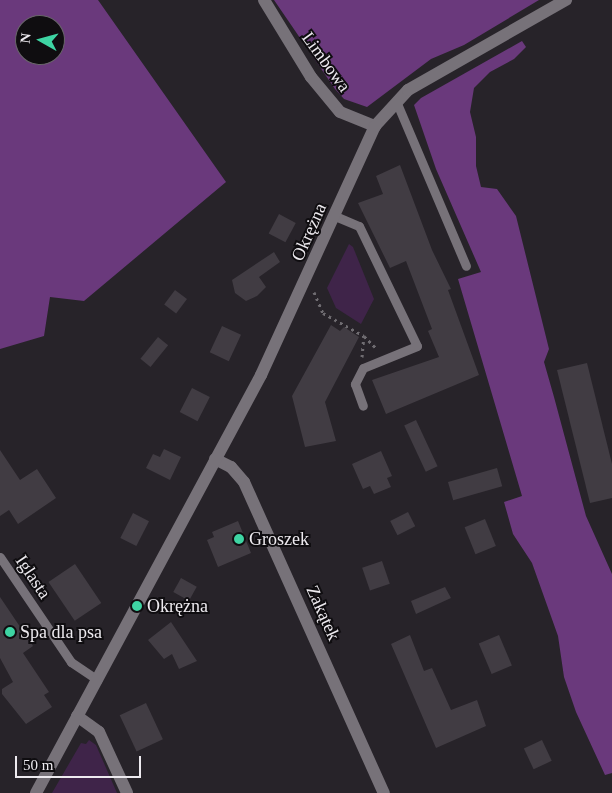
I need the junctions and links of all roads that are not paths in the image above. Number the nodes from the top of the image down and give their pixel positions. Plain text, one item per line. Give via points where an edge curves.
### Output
1 (264, 0) edge
2 (566, 0) edge
3 (396, 101) junction
4 (376, 126) junction
5 (335, 216) junction
6 (466, 266) dead end
7 (363, 406) dead end
8 (215, 459) junction
9 (0, 557) edge
10 (98, 680) junction
11 (77, 716) junction
12 (36, 793) edge
13 (127, 793) edge
14 (384, 793) edge

1 - 4 street, Limbowa via 311,77 340,112
2 - 3 street, Okrężna via 431,75
3 - 4 street, Okrężna
3 - 6 lane
4 - 5 street, Okrężna
5 - 7 lane via 359,226 417,346 365,368 355,384
5 - 8 street, Okrężna via 302,292
8 - 10 street, Okrężna
8 - 14 street, Zakątek via 231,467 244,482
9 - 10 lane, Iglasta via 72,662
10 - 11 street, Okrężna
11 - 12 street, Okrężna
11 - 13 street via 99,732

